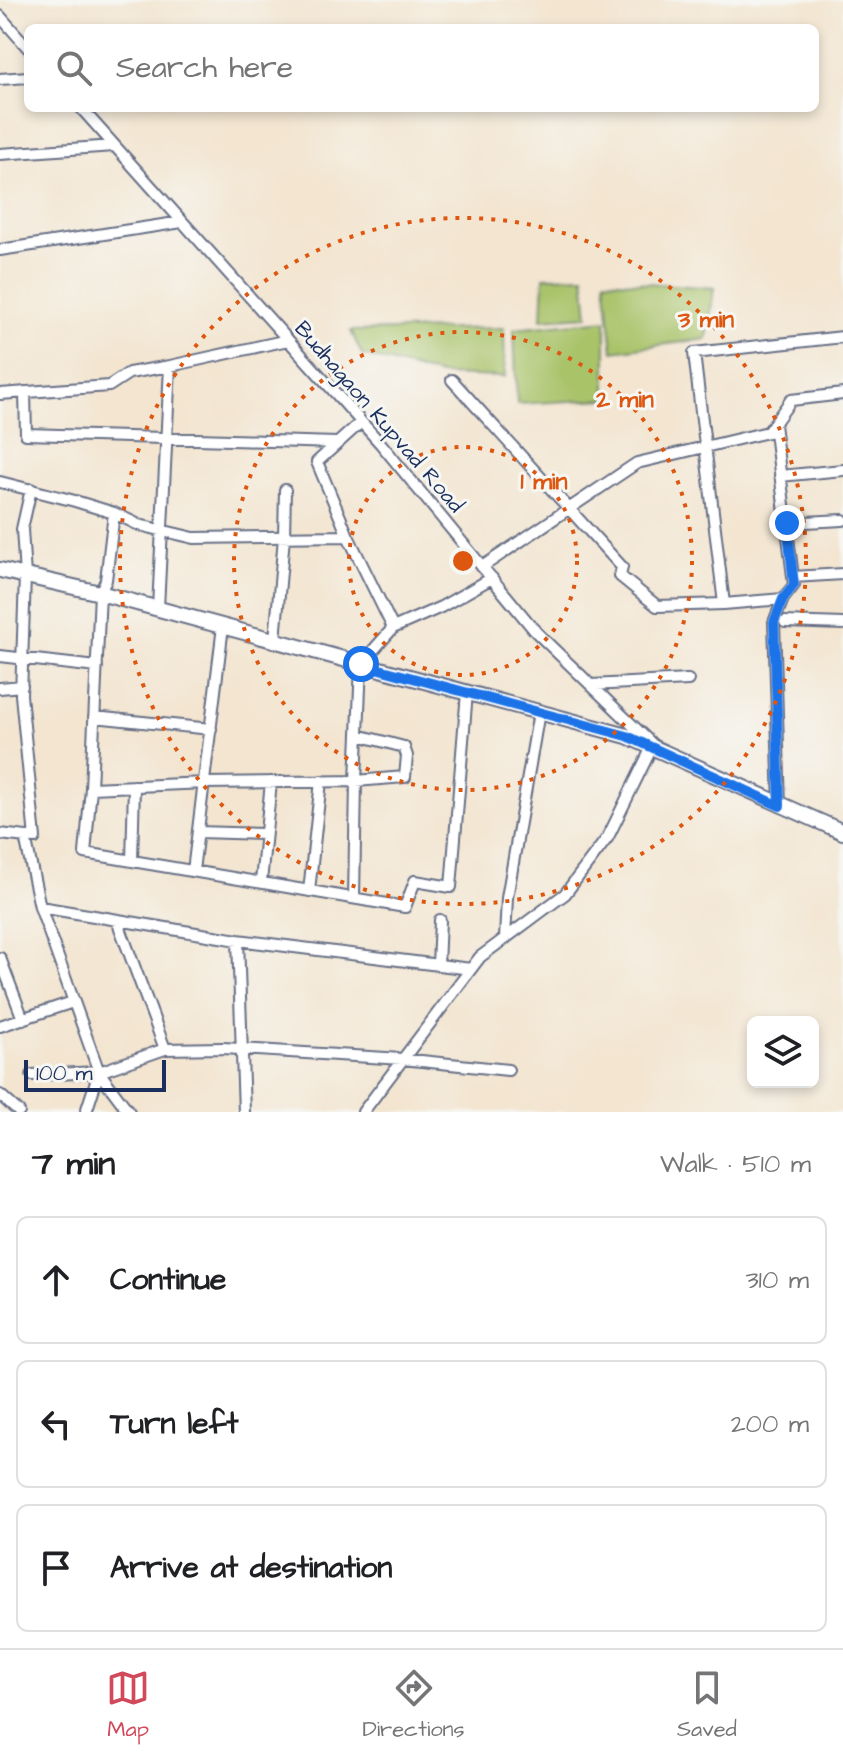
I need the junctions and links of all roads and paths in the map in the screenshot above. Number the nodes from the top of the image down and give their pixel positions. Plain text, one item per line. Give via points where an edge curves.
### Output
1 (0, 16) edge
2 (24, 43) edge
3 (24, 77) edge
4 (0, 79) edge
5 (84, 112) edge
6 (114, 146) junction
7 (0, 154) edge
8 (182, 222) junction
9 (0, 250) edge
10 (843, 337) edge
11 (288, 340) junction
12 (170, 366) junction
13 (452, 380) dead end
14 (25, 392) junction
15 (0, 394) edge
16 (843, 394) edge
17 (361, 422) junction
18 (774, 424) junction
19 (167, 438) junction
20 (337, 443) junction
21 (704, 447) junction
22 (843, 470) edge
23 (780, 476) junction
24 (0, 482) edge
25 (31, 489) junction
26 (285, 490) dead end
27 (569, 509) junction
28 (114, 513) junction
29 (843, 520) edge
30 (787, 523) junction
31 (162, 531) junction
32 (348, 536) junction
33 (284, 537) junction
34 (482, 567) junction
35 (0, 570) edge
36 (843, 574) edge
37 (25, 576) junction
38 (793, 577) junction
39 (492, 578) junction
40 (100, 593) junction
41 (783, 599) junction
42 (724, 604) junction
43 (158, 608) junction
44 (785, 622) dead end
45 (843, 624) edge
46 (223, 626) junction
47 (393, 628) junction
48 (275, 640) junction
49 (0, 656) edge
50 (23, 658) junction
51 (361, 664) junction
52 (97, 667) junction
53 (688, 680) dead end
54 (591, 685) junction
55 (22, 686) junction
56 (0, 688) edge
57 (467, 692) junction
58 (539, 712) junction
59 (94, 717) junction
60 (211, 729) junction
61 (358, 735) junction
62 (653, 745) junction
63 (321, 781) junction
64 (356, 781) junction
65 (271, 782) junction
66 (205, 783) junction
67 (134, 786) junction
68 (91, 788) junction
69 (780, 806) junction
70 (198, 832) junction
71 (843, 832) edge
72 (0, 834) edge
73 (265, 834) junction
74 (25, 837) junction
75 (132, 861) junction
76 (193, 871) junction
77 (261, 882) junction
78 (309, 891) junction
79 (354, 898) junction
80 (40, 907) junction
81 (117, 920) junction
82 (440, 920) dead end
83 (505, 939) junction
84 (238, 940) junction
85 (0, 958) edge
86 (438, 965) junction
87 (471, 969) junction
88 (73, 1002) junction
89 (23, 1019) junction
90 (0, 1026) edge
91 (165, 1049) junction
92 (240, 1049) junction
93 (402, 1059) junction
94 (508, 1070) dead end
95 (99, 1072) junction
96 (32, 1075) dead end
97 (0, 1095) edge
98 (19, 1112) edge
99 (86, 1112) edge
100 (129, 1112) edge
101 (244, 1112) edge
102 (363, 1112) edge

1 - 2 street
3 - 4 street
5 - 6 street, Budhagaon Kupvad Road
6 - 7 street
6 - 8 street, Budhagaon Kupvad Road
8 - 9 street
8 - 11 street, Budhagaon Kupvad Road
10 - 21 street via 694,353
11 - 12 street
11 - 17 street, Budhagaon Kupvad Road
12 - 14 street via 129,373 109,386
12 - 19 street
13 - 27 street
14 - 15 street
14 - 19 street via 26,434
16 - 18 street via 791,400
17 - 20 street
17 - 34 street, Budhagaon Kupvad Road
18 - 21 street via 768,432
18 - 23 street
19 - 20 street
19 - 31 street
20 - 32 street via 317,462
21 - 27 street via 637,463
21 - 42 street
22 - 23 street
23 - 30 street
24 - 25 street
25 - 28 street
25 - 37 street via 22,529
26 - 33 street
27 - 34 street
27 - 42 street via 622,567 620,576 657,606
28 - 31 street
28 - 40 street
29 - 30 street
30 - 38 street
31 - 33 street via 194,538
31 - 43 street
32 - 33 street
32 - 47 street
33 - 48 street
34 - 39 street, Budhagaon Kupvad Road
35 - 37 street
36 - 38 street
37 - 40 street
37 - 50 street
38 - 41 street via 794,585
39 - 47 street
39 - 54 street, Budhagaon Kupvad Road via 536,632
40 - 43 street
40 - 52 street
41 - 42 street
41 - 69 street via 774,622
43 - 46 street
44 - 45 street
46 - 48 street
46 - 60 street
47 - 51 street
48 - 51 street
49 - 50 street
50 - 52 street
50 - 55 street
51 - 57 street
51 - 61 street
52 - 59 street
53 - 54 street
54 - 62 street, Budhagaon Kupvad Road
55 - 56 street
55 - 74 street via 35,838
57 - 58 street
57 - 79 street via 451,887 415,881 405,907
58 - 62 street
58 - 83 street via 507,898
59 - 60 street
59 - 68 street
60 - 66 street
61 - 64 street
61 - 64 street via 404,747 407,756 405,777
62 - 69 street
62 - 83 street via 608,837 574,883
63 - 64 street
63 - 65 street
63 - 78 street
64 - 79 street
65 - 66 street
65 - 73 street
66 - 67 street
66 - 70 street
67 - 68 street
67 - 75 street
68 - 75 street via 85,853
69 - 71 street
70 - 73 street
70 - 76 street
72 - 74 street
73 - 77 street
74 - 80 street
75 - 76 street
76 - 77 street
77 - 78 street
78 - 79 street
80 - 81 street
80 - 88 street
81 - 84 street
81 - 91 street
82 - 86 street
83 - 87 street
84 - 86 street
84 - 92 street
85 - 89 street
86 - 87 street
87 - 93 street
88 - 89 street
88 - 95 street
89 - 90 street
91 - 92 street
91 - 95 street
92 - 93 street
92 - 101 street
93 - 94 street
93 - 102 street
95 - 96 street
95 - 99 street
95 - 100 street
97 - 98 street

